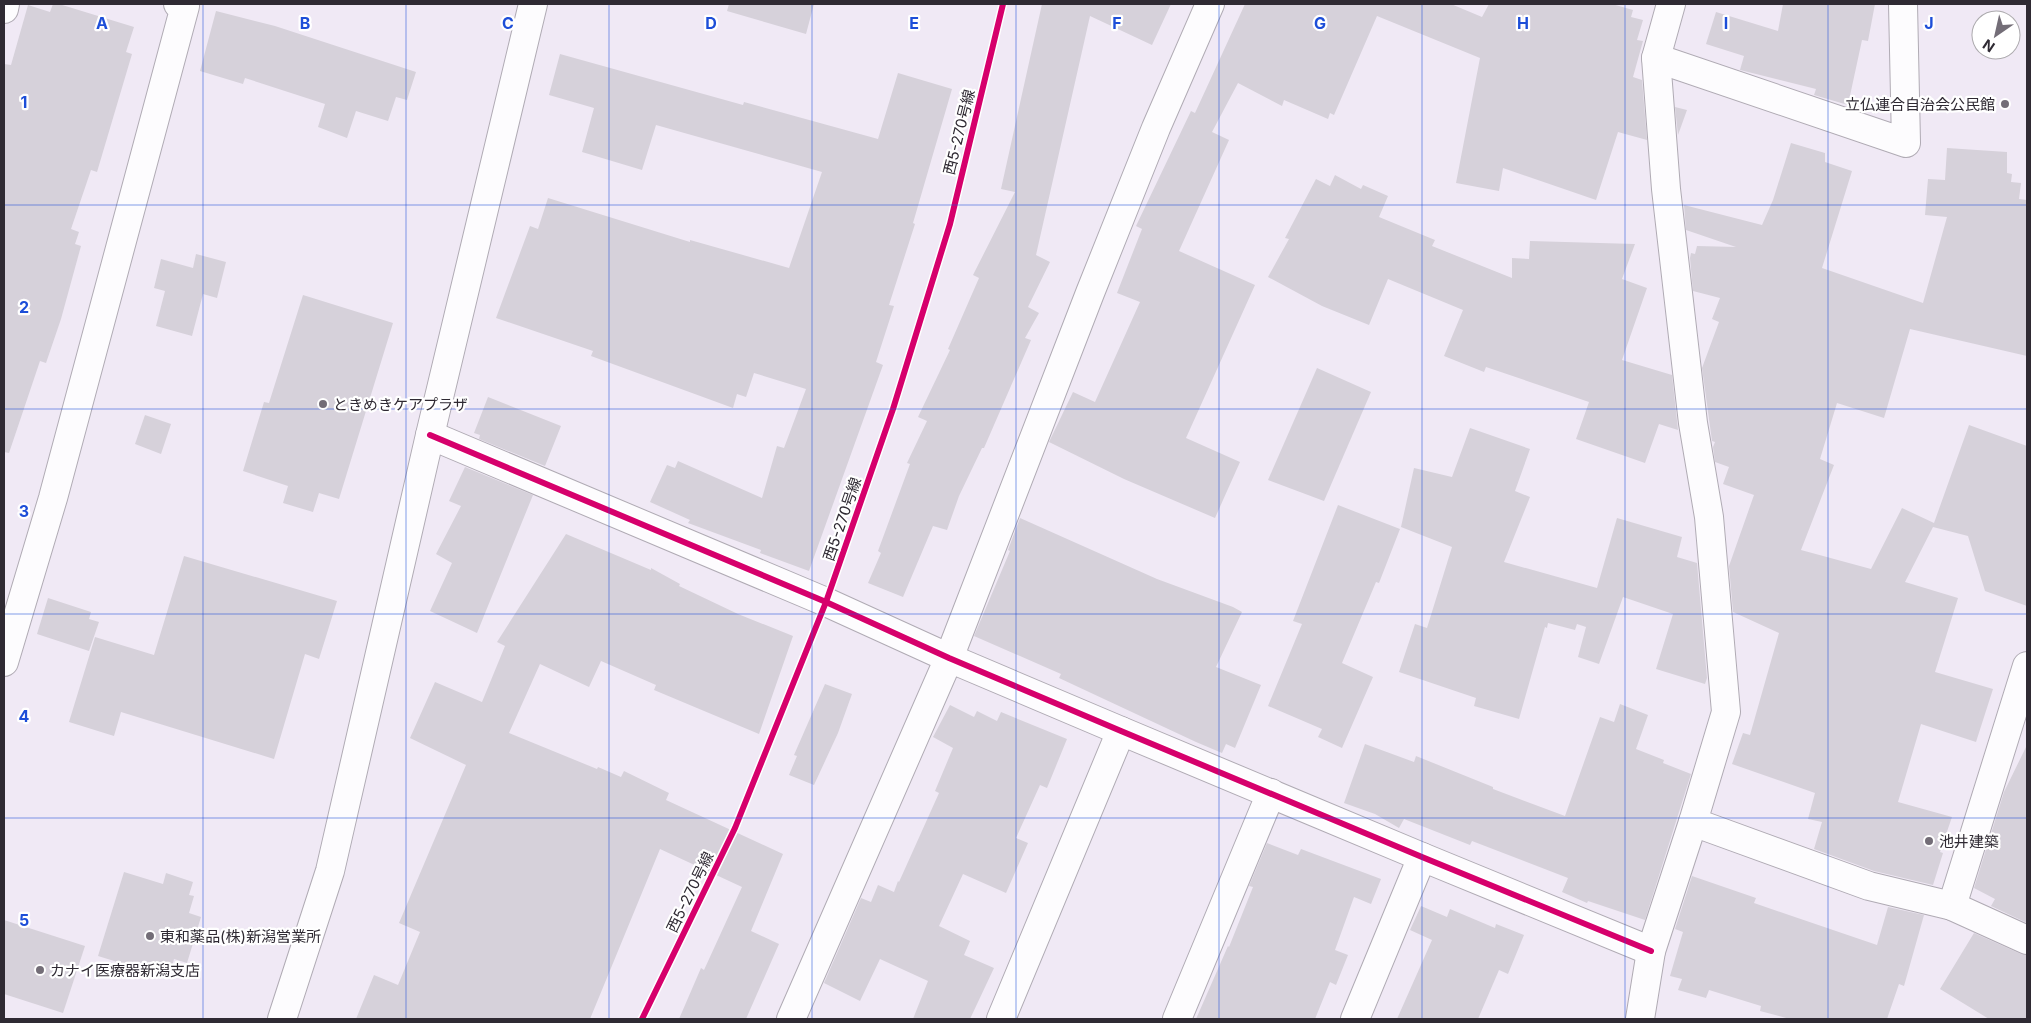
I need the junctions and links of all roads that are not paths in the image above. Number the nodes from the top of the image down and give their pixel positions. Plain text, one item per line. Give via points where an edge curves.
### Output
1 (5, 4) edge
2 (178, 4) edge
3 (533, 4) edge
4 (1210, 4) edge
5 (1671, 4) edge
6 (1903, 4) edge
7 (4, 9) edge
8 (1656, 58) junction
9 (430, 435) junction
10 (949, 658) junction
11 (4, 662) edge
12 (2025, 683) edge
13 (1121, 731) junction
14 (1271, 793) junction
15 (1693, 822) junction
16 (1422, 858) junction
17 (1952, 906) junction
18 (2027, 940) edge
19 (1651, 951) junction
20 (282, 1019) edge
21 (791, 1019) edge
22 (1001, 1019) edge
23 (1177, 1019) edge
24 (1355, 1019) edge
25 (1640, 1019) edge

1 - 7 street
2 - 11 street via 185,6 53,498
3 - 9 street
4 - 10 street via 1090,292
5 - 8 street
6 - 8 street via 1906,143
8 - 15 street via 1666,189 1693,423 1709,517 1726,712
9 - 10 street via 826,602
9 - 20 street via 330,871
10 - 13 street
10 - 21 street
12 - 17 street
13 - 14 street
13 - 22 street
14 - 16 street
14 - 23 street
15 - 17 street via 1869,886
15 - 19 street
16 - 19 street
16 - 24 street
17 - 18 street
19 - 25 street

